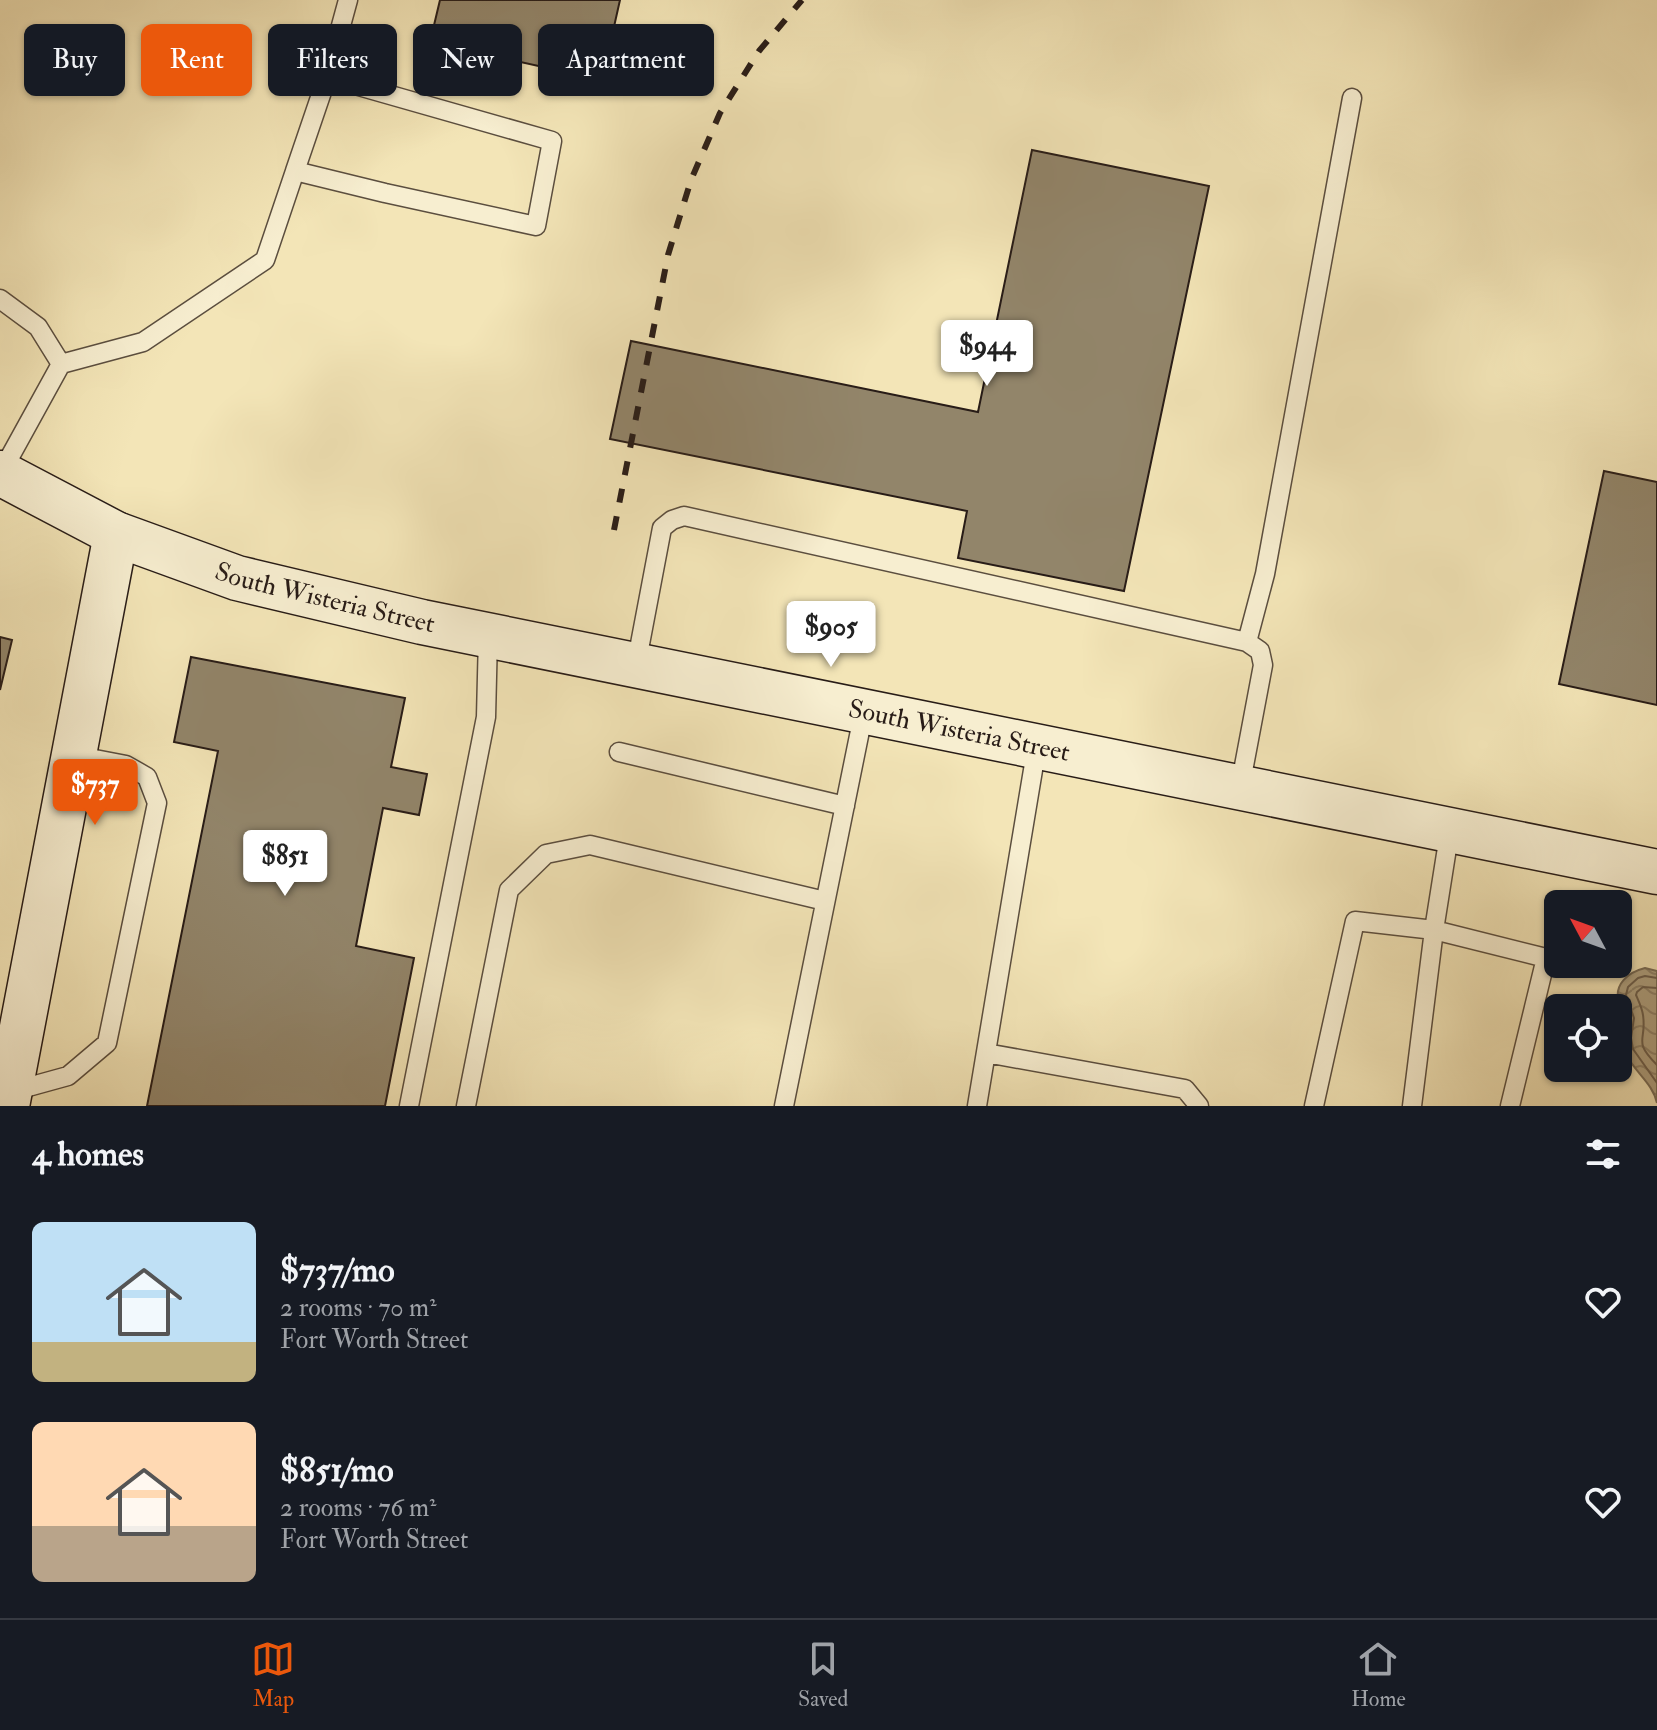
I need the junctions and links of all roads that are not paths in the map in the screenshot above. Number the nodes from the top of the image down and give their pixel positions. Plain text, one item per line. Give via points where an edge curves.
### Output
1 (348, 0) edge
2 (341, 24) edge
3 (321, 96) edge
4 (394, 96) edge
5 (1352, 98) dead end
6 (295, 171) junction
7 (0, 299) edge
8 (61, 364) junction
9 (0, 473) edge
10 (116, 534) junction
11 (488, 635) junction
12 (1247, 642) junction
13 (636, 665) junction
14 (864, 711) junction
15 (1037, 746) junction
16 (619, 752) dead end
17 (74, 755) junction
18 (1240, 787) junction
19 (845, 806) junction
20 (1450, 829) junction
21 (1657, 872) edge
22 (825, 901) junction
23 (1434, 930) junction
24 (986, 1053) junction
25 (8, 1099) edge
26 (409, 1106) edge
27 (466, 1106) edge
28 (784, 1106) edge
29 (977, 1106) edge
30 (1199, 1106) edge
31 (1314, 1106) edge
32 (1412, 1106) edge
33 (1510, 1106) edge

1 - 2 lane
3 - 6 lane
4 - 6 lane via 552,141 536,226
5 - 12 lane via 1265,574
6 - 8 lane via 265,260 143,342
7 - 8 lane via 38,327
8 - 9 lane
9 - 10 street, South Wisteria Street
10 - 11 street, South Wisteria Street via 237,578
10 - 17 street
11 - 13 street, South Wisteria Street
11 - 26 lane via 486,717
12 - 13 lane via 684,516 662,528
12 - 18 lane via 1260,651 1263,665
13 - 14 street, South Wisteria Street
14 - 15 street, South Wisteria Street
14 - 19 lane
15 - 18 street, South Wisteria Street
15 - 24 lane
16 - 19 lane
17 - 25 street
17 - 25 lane via 126,765 147,777 157,803 107,1043 68,1076
18 - 20 street, South Wisteria Street
19 - 22 lane
20 - 21 street, South Wisteria Street
20 - 23 lane
22 - 27 lane via 590,845 546,854 509,890
22 - 28 lane
23 - 31 lane via 1355,921
23 - 32 lane
23 - 33 lane via 1546,958
24 - 29 lane
24 - 30 lane via 1185,1089

